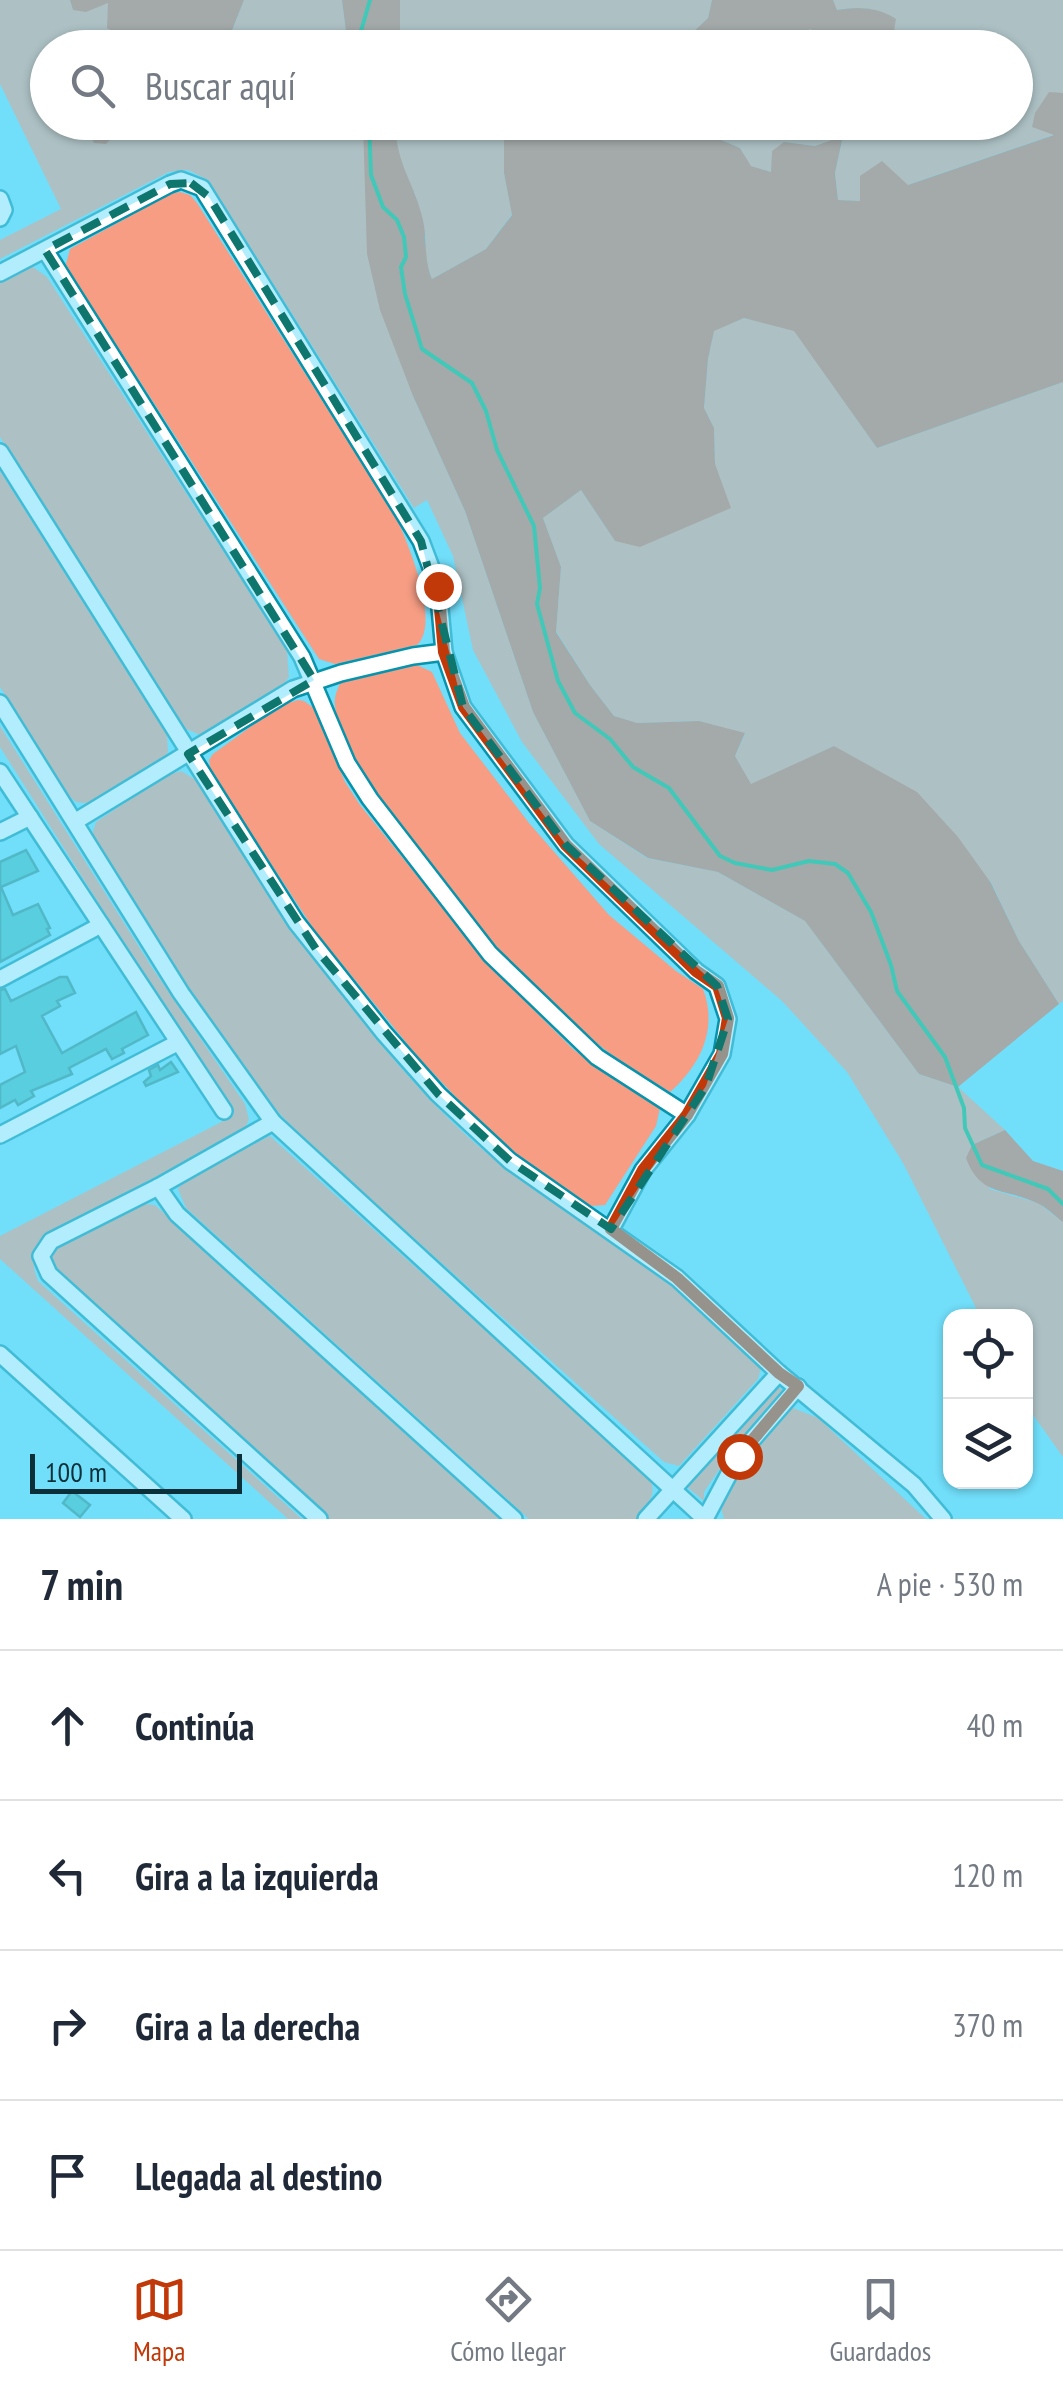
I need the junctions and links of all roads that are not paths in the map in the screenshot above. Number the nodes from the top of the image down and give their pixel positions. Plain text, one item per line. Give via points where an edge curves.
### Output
1 (0, 199) edge
2 (0, 218) edge
3 (45, 250) junction
4 (0, 273) edge
5 (0, 452) edge
6 (444, 652) junction
7 (314, 680) junction
8 (0, 703) edge
9 (188, 754) junction
10 (0, 772) edge
11 (30, 817) junction
12 (76, 820) junction
13 (0, 832) edge
14 (101, 926) junction
15 (0, 979) edge
16 (178, 1043) junction
17 (224, 1111) dead end
18 (687, 1115) junction
19 (273, 1122) junction
20 (0, 1136) edge
21 (158, 1187) junction
22 (611, 1229) junction
23 (0, 1354) edge
24 (779, 1373) junction
25 (798, 1386) junction
26 (674, 1488) junction
27 (183, 1519) edge
28 (319, 1519) edge
29 (514, 1519) edge
30 (646, 1519) edge
31 (705, 1519) edge
32 (943, 1519) edge

1 - 2 street
3 - 4 street
3 - 6 street via 180,180 202,188 420,541 438,586
3 - 7 street
5 - 9 street
6 - 7 street
6 - 18 street via 464,707 566,845 718,986 728,1018 722,1054
7 - 9 street
7 - 18 street via 347,763 370,799 490,954 597,1057
8 - 12 street
9 - 12 street
9 - 22 street via 316,949 428,1082 510,1161
10 - 11 street
11 - 13 street
11 - 14 street
12 - 19 street via 181,992
14 - 15 street
14 - 16 street
16 - 17 street
16 - 20 street
18 - 22 street via 643,1170
19 - 21 street
19 - 26 street
21 - 28 street via 51,1241 42,1256 49,1274
21 - 29 street via 177,1214
22 - 24 street via 677,1278
23 - 27 street
24 - 25 street
24 - 26 street
25 - 31 street via 739,1456
25 - 32 street via 914,1485
26 - 30 street
26 - 31 street

